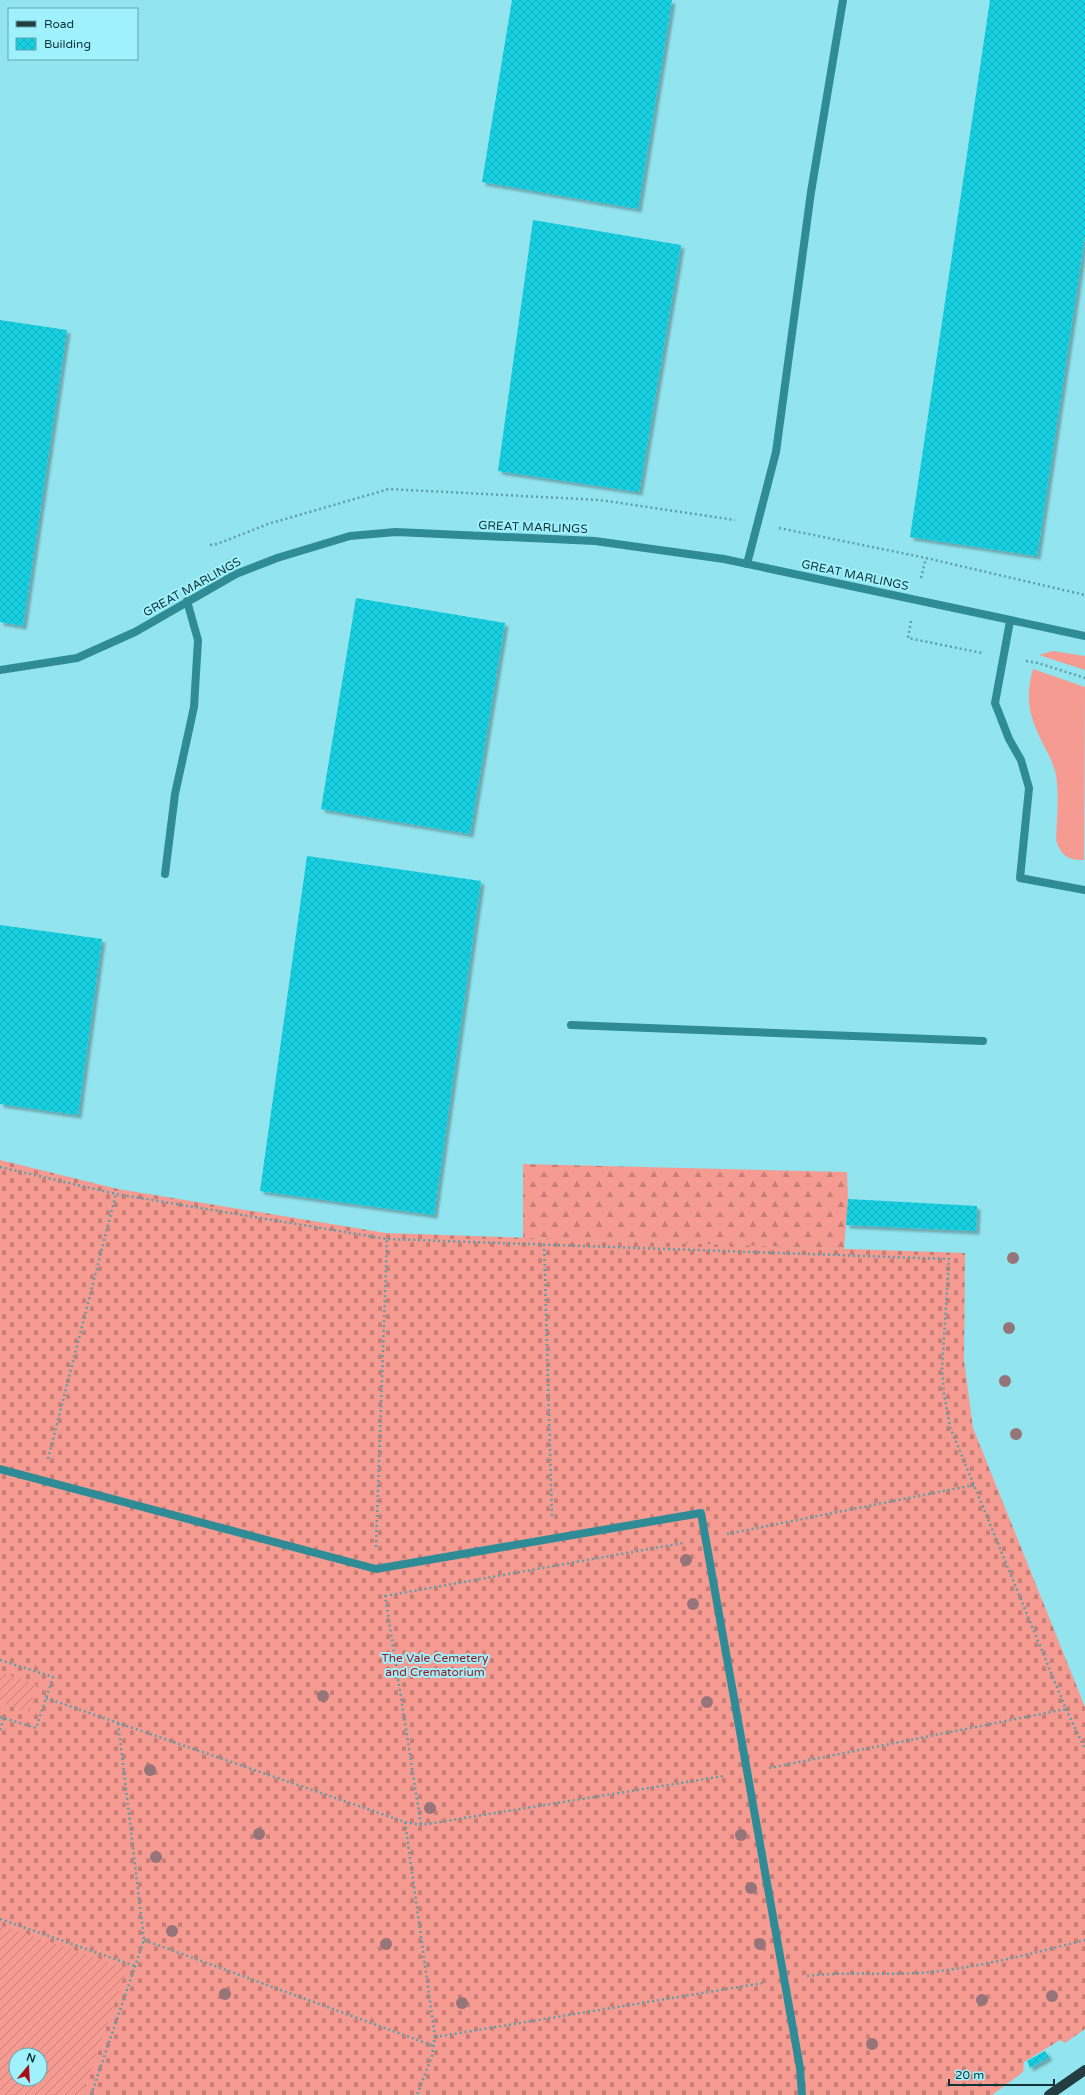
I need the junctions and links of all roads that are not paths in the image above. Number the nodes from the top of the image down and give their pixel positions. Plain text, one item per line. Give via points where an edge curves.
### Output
1 (843, 0) edge
2 (747, 564) junction
3 (187, 601) junction
4 (1010, 621) junction
5 (1085, 636) edge
6 (0, 670) edge
7 (165, 874) dead end
8 (1085, 890) edge
9 (571, 1025) dead end
10 (982, 1041) dead end
11 (0, 1469) edge
12 (1085, 2070) edge
13 (802, 2095) edge
14 (1049, 2095) edge

1 - 2 street via 811,192 776,452
2 - 3 street, GREAT MARLINGS via 595,541 396,532 350,536 277,558 236,574
2 - 4 street, GREAT MARLINGS
3 - 6 street, GREAT MARLINGS via 135,632 77,658
3 - 7 street via 198,640 194,707 175,794
4 - 5 street, GREAT MARLINGS
4 - 8 street via 996,703 1009,739 1021,760 1029,788 1020,878
9 - 10 street
11 - 13 street via 378,1569 700,1513 800,2068
12 - 14 main road

